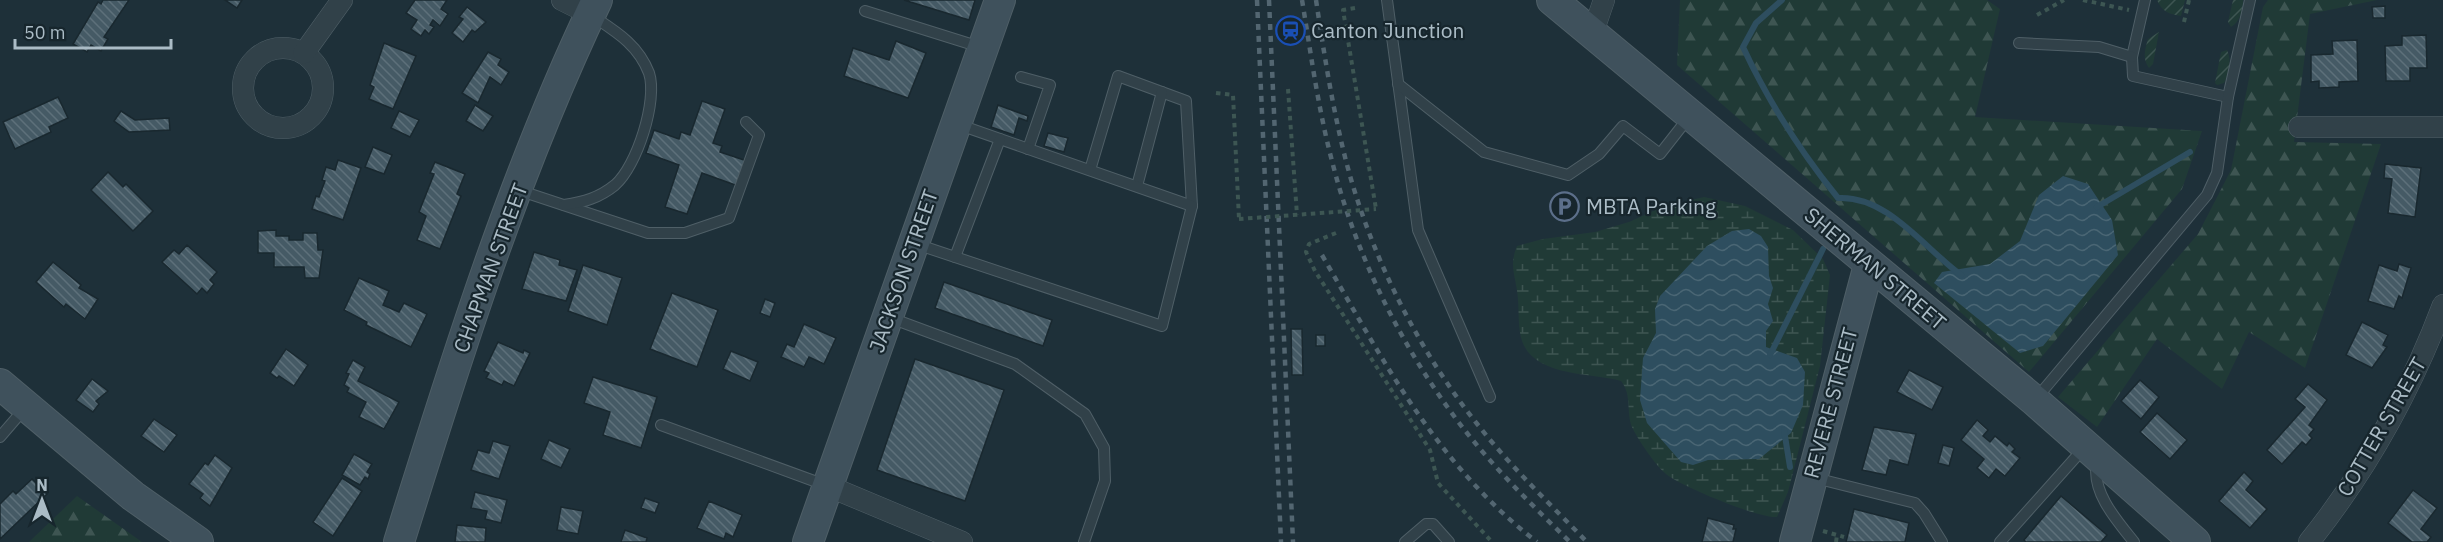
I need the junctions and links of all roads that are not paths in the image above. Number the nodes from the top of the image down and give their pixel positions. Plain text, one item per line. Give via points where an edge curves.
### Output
1 (342, 0) edge
2 (562, 0) edge
3 (1000, 0) edge
4 (1387, 0) edge
5 (1552, 0) edge
6 (1604, 0) edge
7 (2145, 0) edge
8 (2250, 0) edge
9 (593, 7) edge
10 (865, 11) dead end
11 (1592, 35) junction
12 (2019, 43) dead end
13 (983, 48) junction
14 (304, 53) dead end
15 (2132, 57) junction
16 (1021, 77) dead end
17 (1398, 84) junction
18 (1162, 92) junction
19 (2229, 97) junction
20 (1691, 114) junction
21 (746, 122) dead end
22 (957, 124) junction
23 (2299, 127) dead end
24 (2443, 127) edge
25 (1000, 139) junction
26 (1028, 148) junction
27 (1090, 170) junction
28 (1137, 186) junction
29 (518, 190) junction
30 (561, 206) junction
31 (1192, 206) junction
32 (914, 243) junction
33 (956, 257) junction
34 (1869, 265) junction
35 (2443, 304) edge
36 (888, 317) junction
37 (0, 384) edge
38 (1490, 397) dead end
39 (2035, 400) junction
40 (25, 407) junction
41 (661, 425) dead end
42 (0, 437) edge
43 (2092, 451) junction
44 (1812, 477) junction
45 (828, 486) junction
46 (1807, 536) edge
47 (191, 540) edge
48 (399, 542) edge
49 (808, 542) edge
50 (962, 542) edge
51 (1084, 542) edge
52 (1405, 542) edge
53 (1449, 542) edge
54 (1942, 542) edge
55 (2001, 542) edge
56 (2134, 542) edge
57 (2195, 542) edge
58 (2309, 542) edge

1 - 14 street
2 - 9 street
3 - 13 main road, JACKSON STREET
4 - 17 lane
5 - 11 main road, SHERMAN STREET
6 - 11 street
7 - 15 lane
8 - 19 lane
9 - 29 main road, CHAPMAN STREET
9 - 30 lane via 629,39 649,74 650,114 636,151 617,183 590,201
10 - 13 lane
11 - 20 main road, SHERMAN STREET
12 - 15 lane via 2099,47
13 - 22 main road, JACKSON STREET
15 - 19 lane via 2133,76 2139,79
16 - 26 lane via 1050,85
17 - 20 lane via 1484,152 1568,175 1599,154 1623,126 1660,154
17 - 38 lane via 1418,230
18 - 27 lane via 1118,76
18 - 28 lane
18 - 31 lane via 1186,100
19 - 39 lane via 2217,173 2207,195
20 - 34 main road, SHERMAN STREET
21 - 30 lane via 759,135 729,218 685,233 648,233
22 - 25 lane
22 - 32 main road, JACKSON STREET
23 - 24 street
25 - 26 lane
25 - 33 lane
26 - 27 lane
27 - 28 lane
28 - 31 lane
29 - 30 lane
29 - 48 main road, CHAPMAN STREET
31 - 33 lane via 1162,326
32 - 33 lane
32 - 36 main road, JACKSON STREET
34 - 39 main road, SHERMAN STREET
34 - 44 main road, REVERE STREET
35 - 58 street, COTTER STREET via 2424,356 2380,439
36 - 45 main road, JACKSON STREET
36 - 51 lane via 1015,364 1085,414 1104,448 1105,481
37 - 40 main road
39 - 43 main road, SHERMAN STREET
40 - 42 lane
40 - 47 main road
41 - 45 lane
43 - 55 lane
43 - 56 lane via 2101,494
43 - 57 main road, SHERMAN STREET
44 - 46 main road, REVERE STREET
44 - 54 lane via 1915,503
45 - 49 main road, JACKSON STREET
45 - 50 street
52 - 53 lane via 1426,524 1433,524

